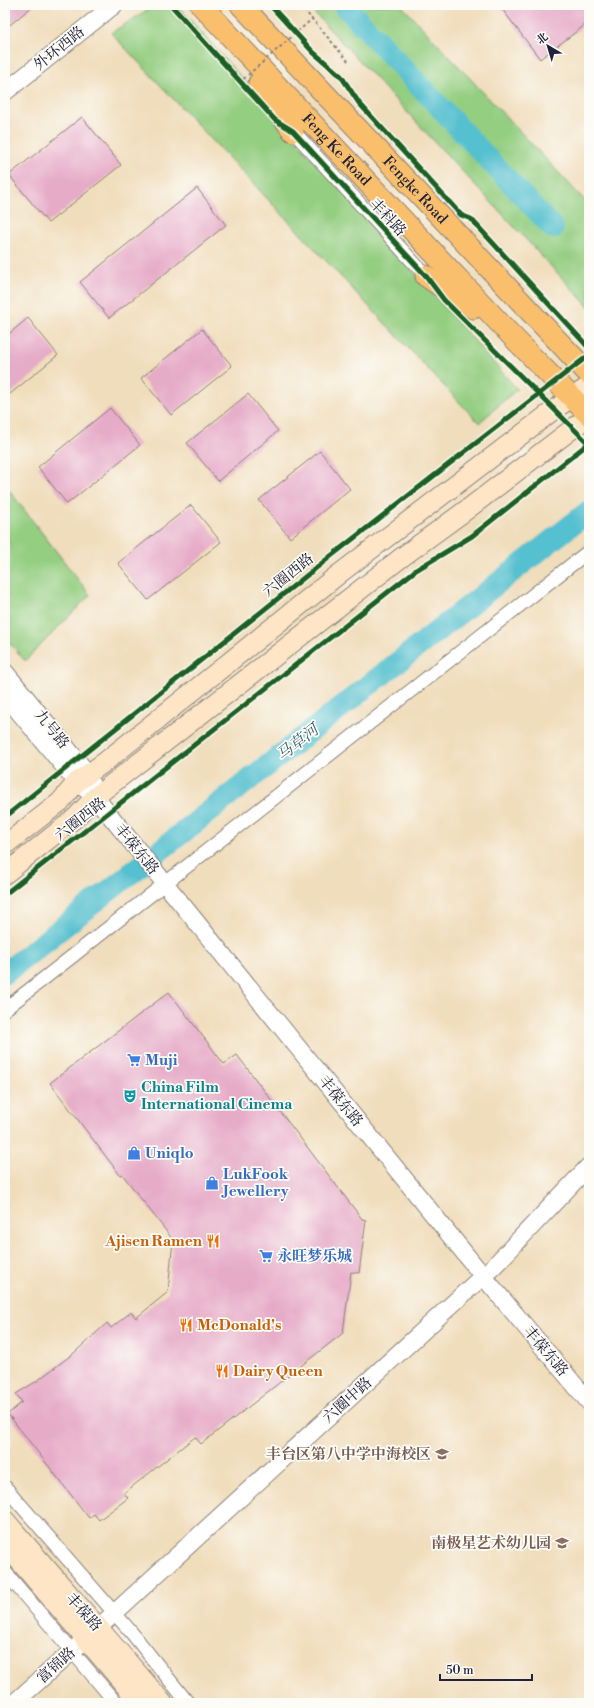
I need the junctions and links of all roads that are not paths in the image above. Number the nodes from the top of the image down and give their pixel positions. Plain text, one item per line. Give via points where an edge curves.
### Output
1 (114, 5) edge
2 (201, 5) edge
3 (241, 5) edge
4 (238, 44) junction
5 (5, 92) edge
6 (284, 128) joint
7 (426, 276) joint
8 (508, 332) junction
9 (589, 374) edge
10 (589, 386) edge
11 (572, 398) junction
12 (589, 415) edge
13 (589, 551) edge
14 (5, 672) edge
15 (5, 695) edge
16 (82, 778) junction
17 (95, 797) junction
18 (5, 845) edge
19 (5, 874) edge
20 (162, 881) junction
21 (5, 1009) edge
22 (589, 1166) edge
23 (483, 1276) junction
24 (589, 1402) edge
25 (5, 1487) edge
26 (5, 1520) edge
27 (5, 1544) edge
28 (5, 1572) edge
29 (114, 1614) junction
30 (85, 1639) junction
31 (14, 1703) edge
32 (116, 1703) edge
33 (140, 1703) edge
34 (163, 1703) edge
35 (188, 1703) edge

1 - 5 street, 外环西路
2 - 4 main road, Feng Ke Road
3 - 9 main road, Fengke Road
4 - 6 main road
4 - 8 main road, Feng Ke Road
6 - 7 street, 丰科路
7 - 8 main road
8 - 11 main road, Feng Ke Road
10 - 11 main road, 六圈西路
11 - 12 main road, Feng Ke Road
11 - 16 main road, 六圈西路 via 339,574
12 - 17 main road, 六圈西路 via 402,557
13 - 20 street
14 - 16 street, 九号路
15 - 16 street, 九号路
16 - 17 street, 九号路
16 - 18 main road, 六圈西路 via 60,802
17 - 19 main road, 六圈西路 via 74,818
17 - 20 street, 丰葆东路
20 - 21 street
20 - 23 street, 丰葆东路
22 - 23 street, 六圈中路
23 - 24 street, 丰葆东路
23 - 29 street, 六圈中路
25 - 29 street
26 - 30 main road, 丰葆路
27 - 30 main road, 丰葆路
28 - 30 street
29 - 30 street, 六圈中路
29 - 35 street
30 - 31 street, 富锦路
30 - 32 street
30 - 33 main road, 丰葆路
30 - 34 main road, 丰葆路

